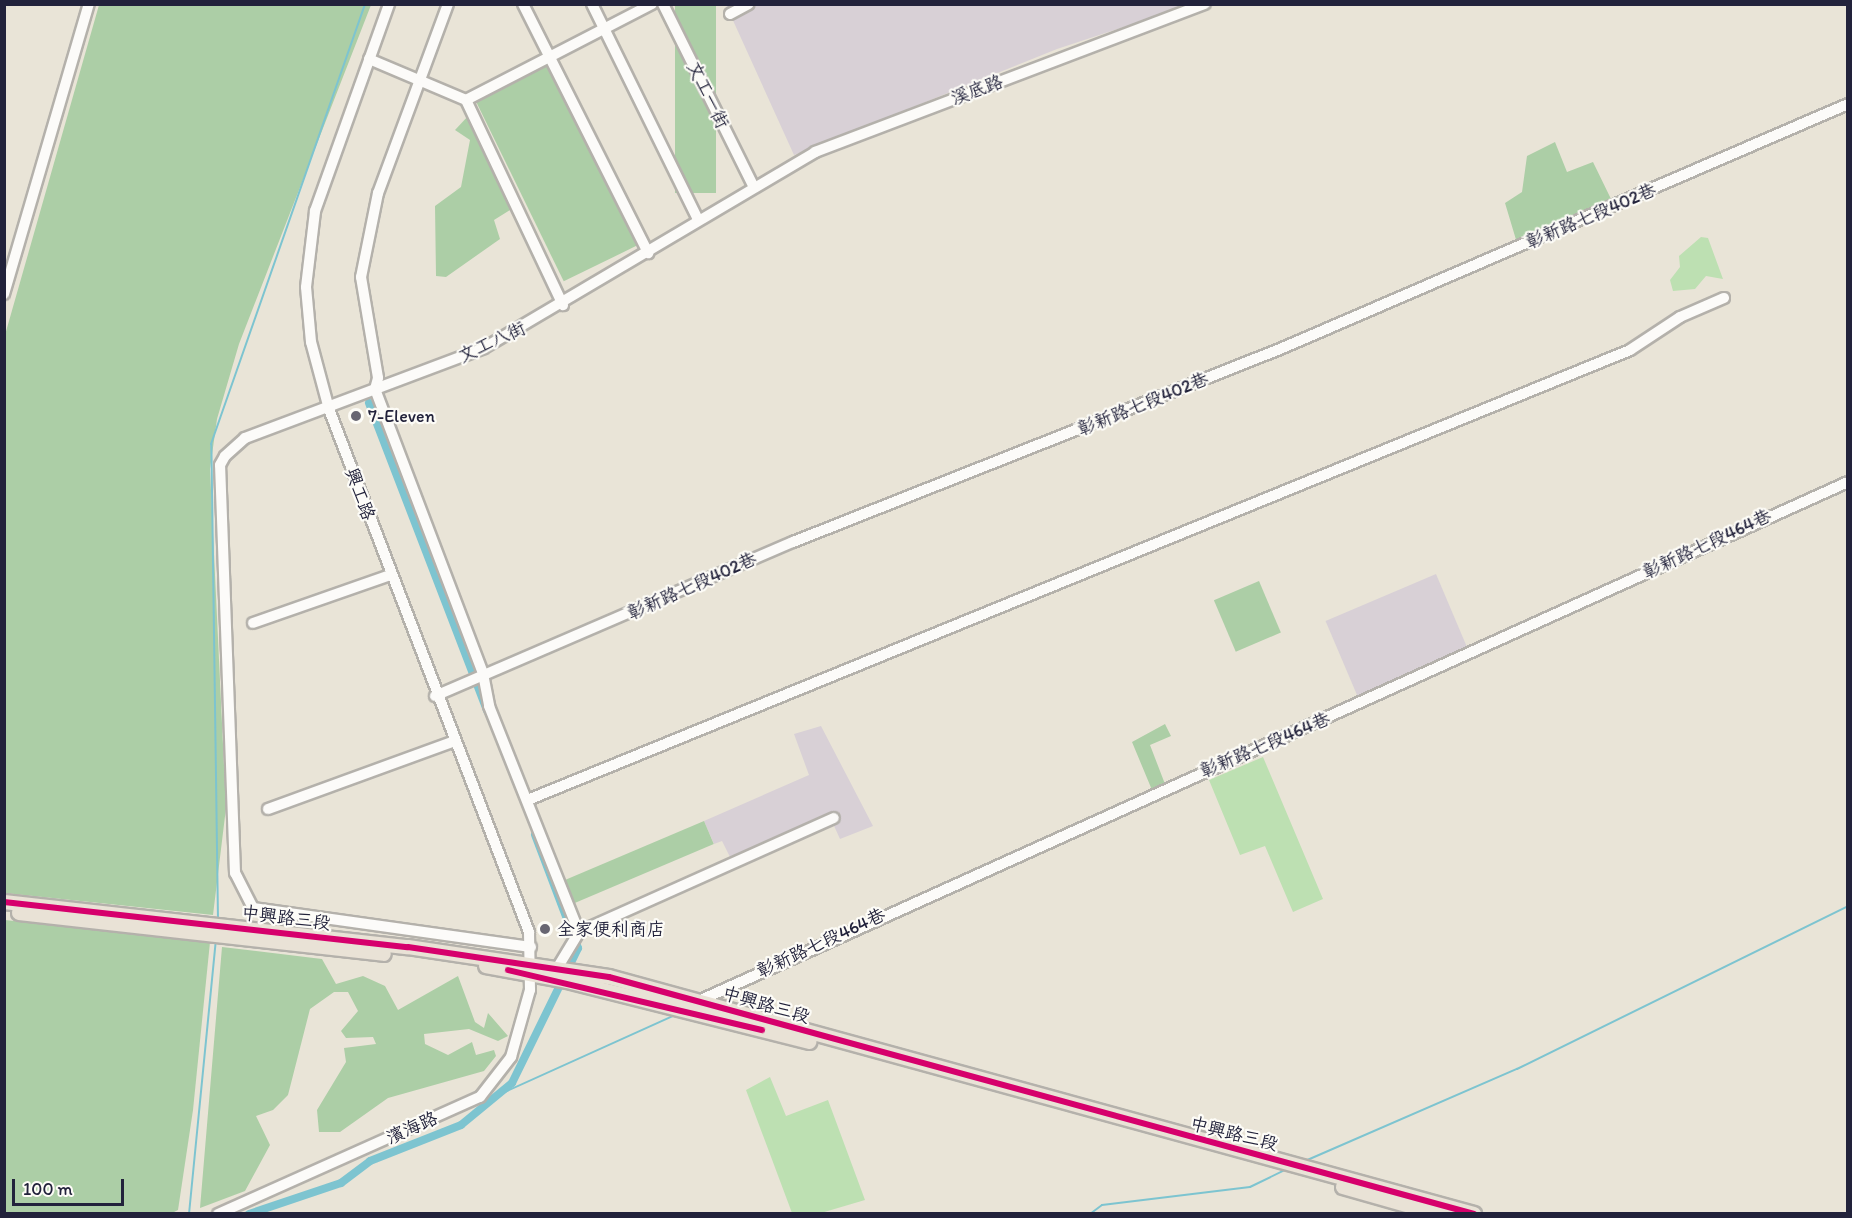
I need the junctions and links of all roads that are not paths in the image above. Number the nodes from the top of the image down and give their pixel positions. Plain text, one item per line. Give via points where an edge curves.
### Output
1 (89, 4) edge
2 (389, 4) edge
3 (448, 4) edge
4 (523, 4) edge
5 (592, 4) edge
6 (652, 4) edge
7 (663, 4) edge
8 (749, 4) edge
9 (1205, 4) edge
10 (730, 14) dead end
11 (603, 26) junction
12 (549, 55) junction
13 (369, 59) junction
14 (421, 79) junction
15 (466, 100) junction
16 (1848, 104) edge
17 (753, 185) junction
18 (698, 219) junction
19 (648, 253) junction
20 (4, 294) edge
21 (1724, 298) dead end
22 (563, 305) junction
23 (375, 389) junction
24 (329, 409) junction
25 (1848, 482) edge
26 (390, 575) junction
27 (253, 623) dead end
28 (483, 674) junction
29 (435, 696) junction
30 (452, 742) junction
31 (530, 799) junction
32 (268, 809) dead end
33 (834, 818) dead end
34 (4, 902) edge
35 (32, 910) junction
36 (4, 911) edge
37 (577, 934) junction
38 (531, 947) junction
39 (556, 968) junction
40 (533, 969) junction
41 (698, 1001) junction
42 (682, 1009) junction
43 (218, 1214) edge
44 (1438, 1214) edge
45 (1474, 1214) edge

1 - 20 street
2 - 13 street, 興工路
3 - 14 street
4 - 12 street
5 - 11 street
6 - 11 street
7 - 17 street, 文工一街
8 - 10 street
9 - 17 street, 溪底路 via 834,143
11 - 12 street
11 - 18 street
12 - 15 street
12 - 19 street
13 - 14 street
13 - 24 street, 興工路 via 324,178 310,238 311,342
14 - 15 street
14 - 23 street via 378,193 361,277 378,378
15 - 22 street
16 - 28 street, 彰新路七段402巷 via 1280,350 793,542
17 - 18 street, 文工八街
18 - 19 street, 文工八街
19 - 22 street, 文工八街
21 - 31 street via 1680,317 1630,350
22 - 23 street, 文工八街 via 484,348
23 - 24 street, 文工八街
23 - 28 street
24 - 26 street, 興工路
24 - 38 street, 文工八街 via 245,438 220,465 235,873 253,908
25 - 41 street, 彰新路七段464巷
26 - 27 street
26 - 29 street, 興工路
28 - 29 street, 彰新路七段402巷
28 - 31 street via 489,706
29 - 30 street, 興工路
30 - 32 street
30 - 38 street, 興工路
31 - 37 street
33 - 37 street
34 - 35 main road
35 - 36 main road
35 - 40 main road, 中興路三段
37 - 39 street
38 - 40 street, 興工路
39 - 40 main road, 中興路三段
39 - 41 main road, 中興路三段
39 - 42 main road, 中興路三段
40 - 43 street, 濱海路 via 511,1057 480,1097
41 - 42 street, 彰新路七段464巷
41 - 45 main road, 中興路三段
42 - 44 main road, 中興路三段

